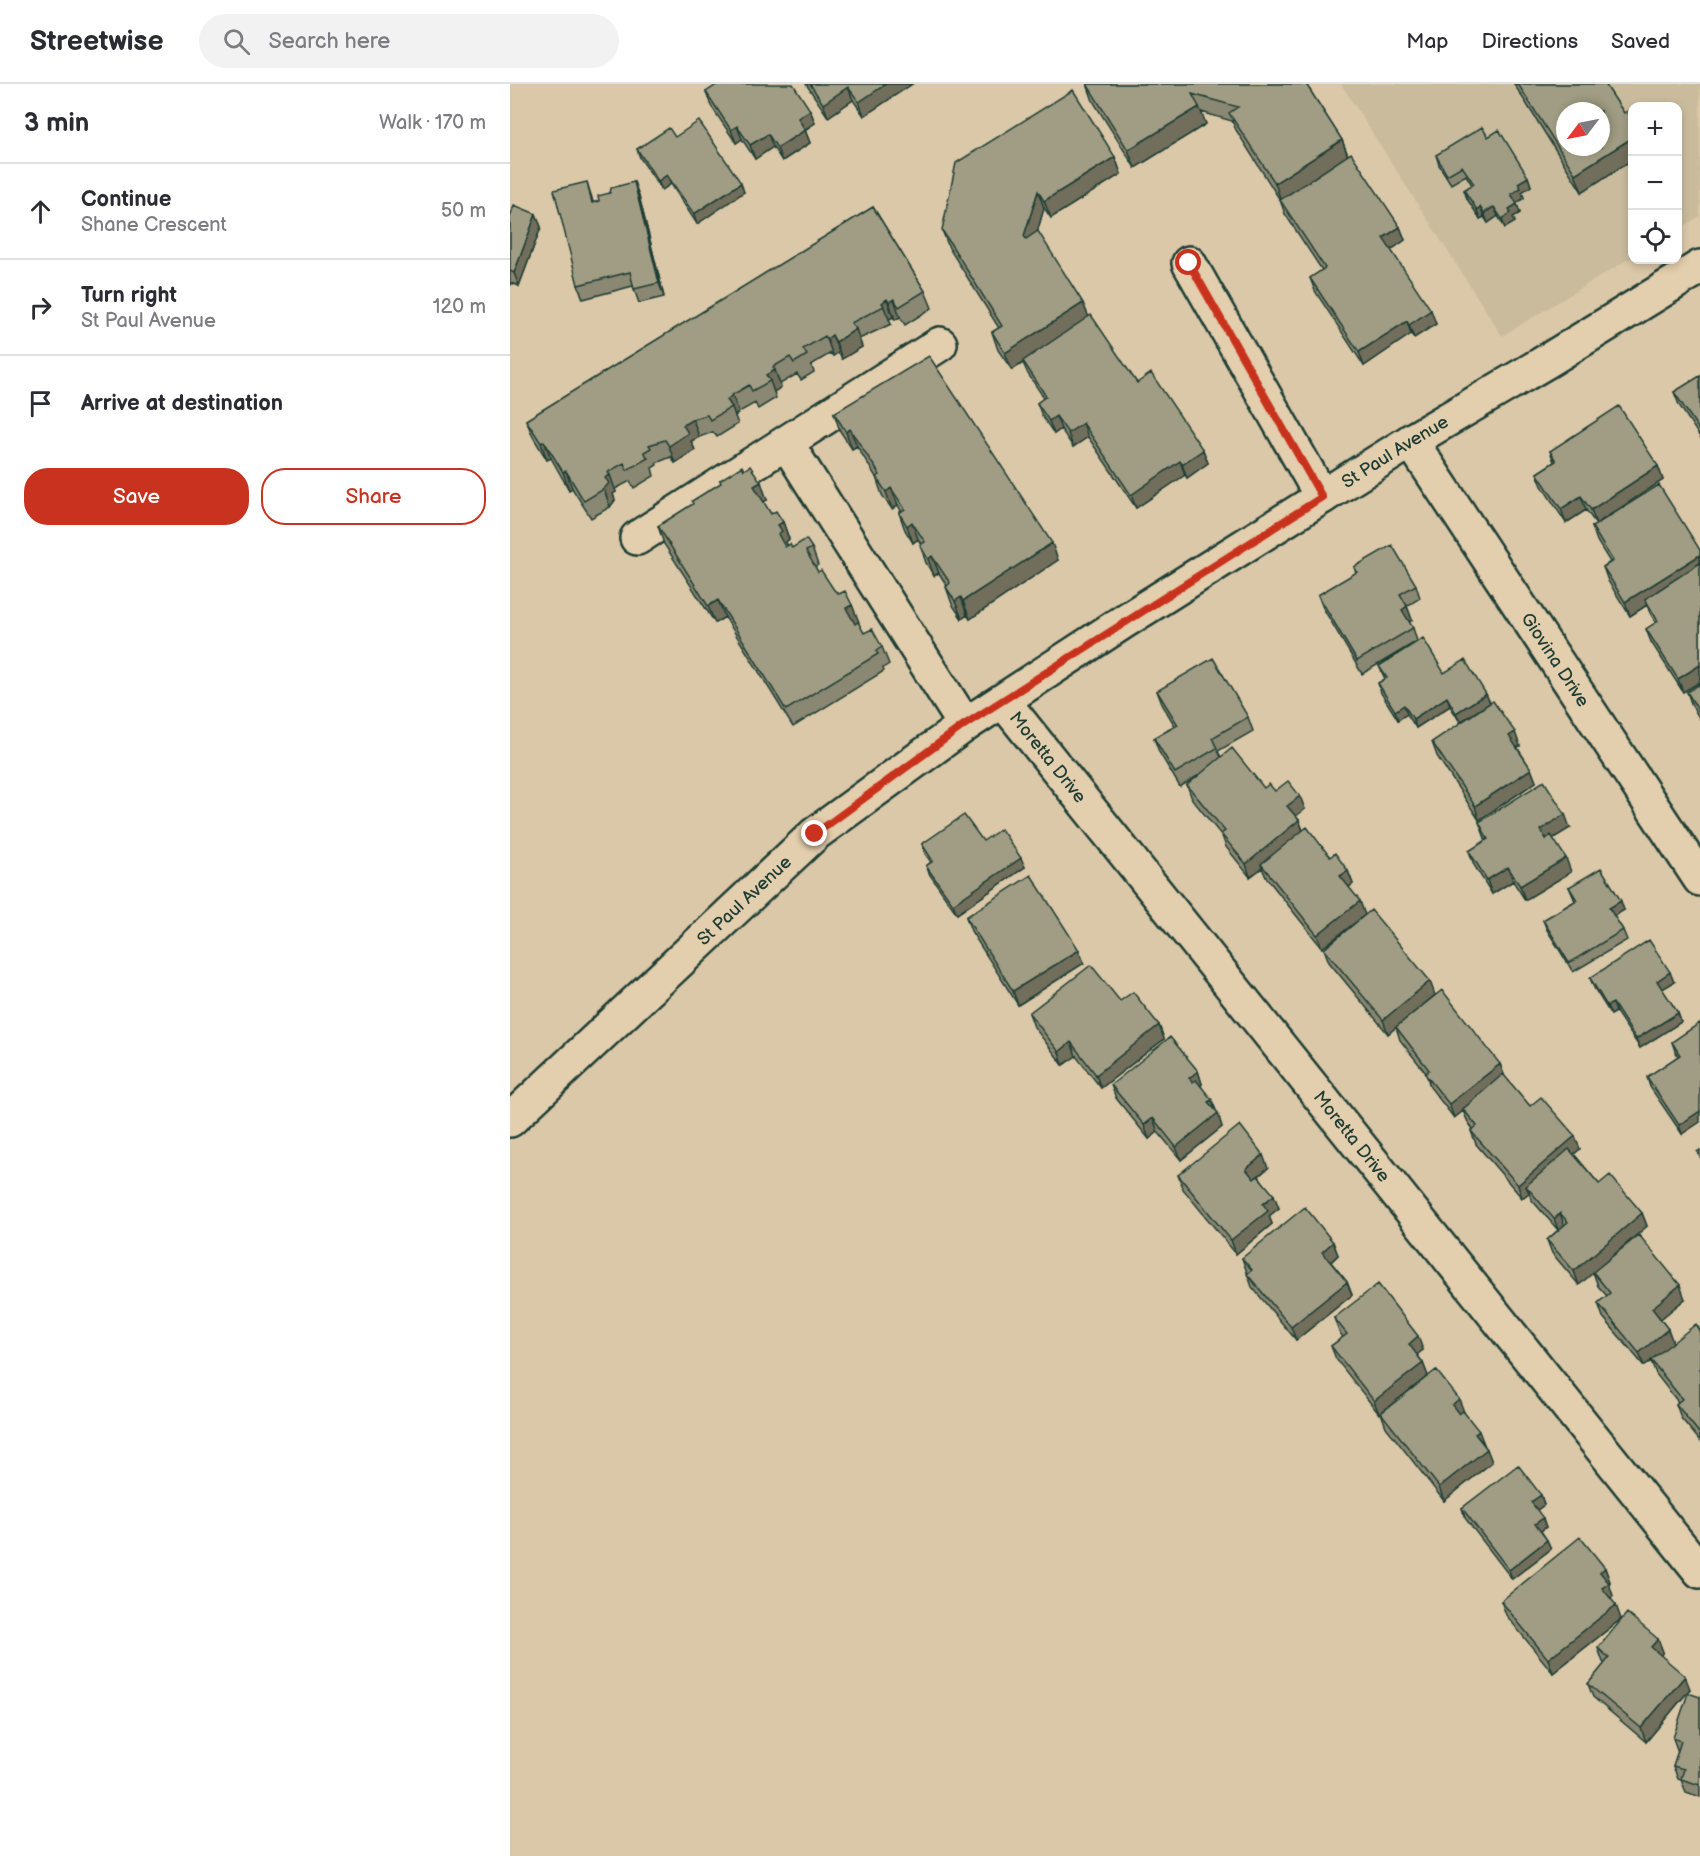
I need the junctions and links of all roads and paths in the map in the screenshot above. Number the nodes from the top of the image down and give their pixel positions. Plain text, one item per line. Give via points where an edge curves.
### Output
1 (1189, 263) dead end
2 (1700, 267) edge
3 (940, 344) dead end
4 (1411, 441) junction
5 (788, 444) junction
6 (1322, 497) junction
7 (637, 538) dead end
8 (1002, 701) junction
9 (964, 725) junction
10 (1700, 879) edge
11 (510, 1119) edge
12 (1700, 1571) edge

1 - 6 street
2 - 4 street, St Paul Avenue
3 - 5 street
4 - 6 street, St Paul Avenue
4 - 10 street, Giovina Drive
5 - 7 street
5 - 9 street
6 - 8 street, St Paul Avenue
8 - 9 street, St Paul Avenue
8 - 12 street, Moretta Drive
9 - 11 street, St Paul Avenue via 815,834

